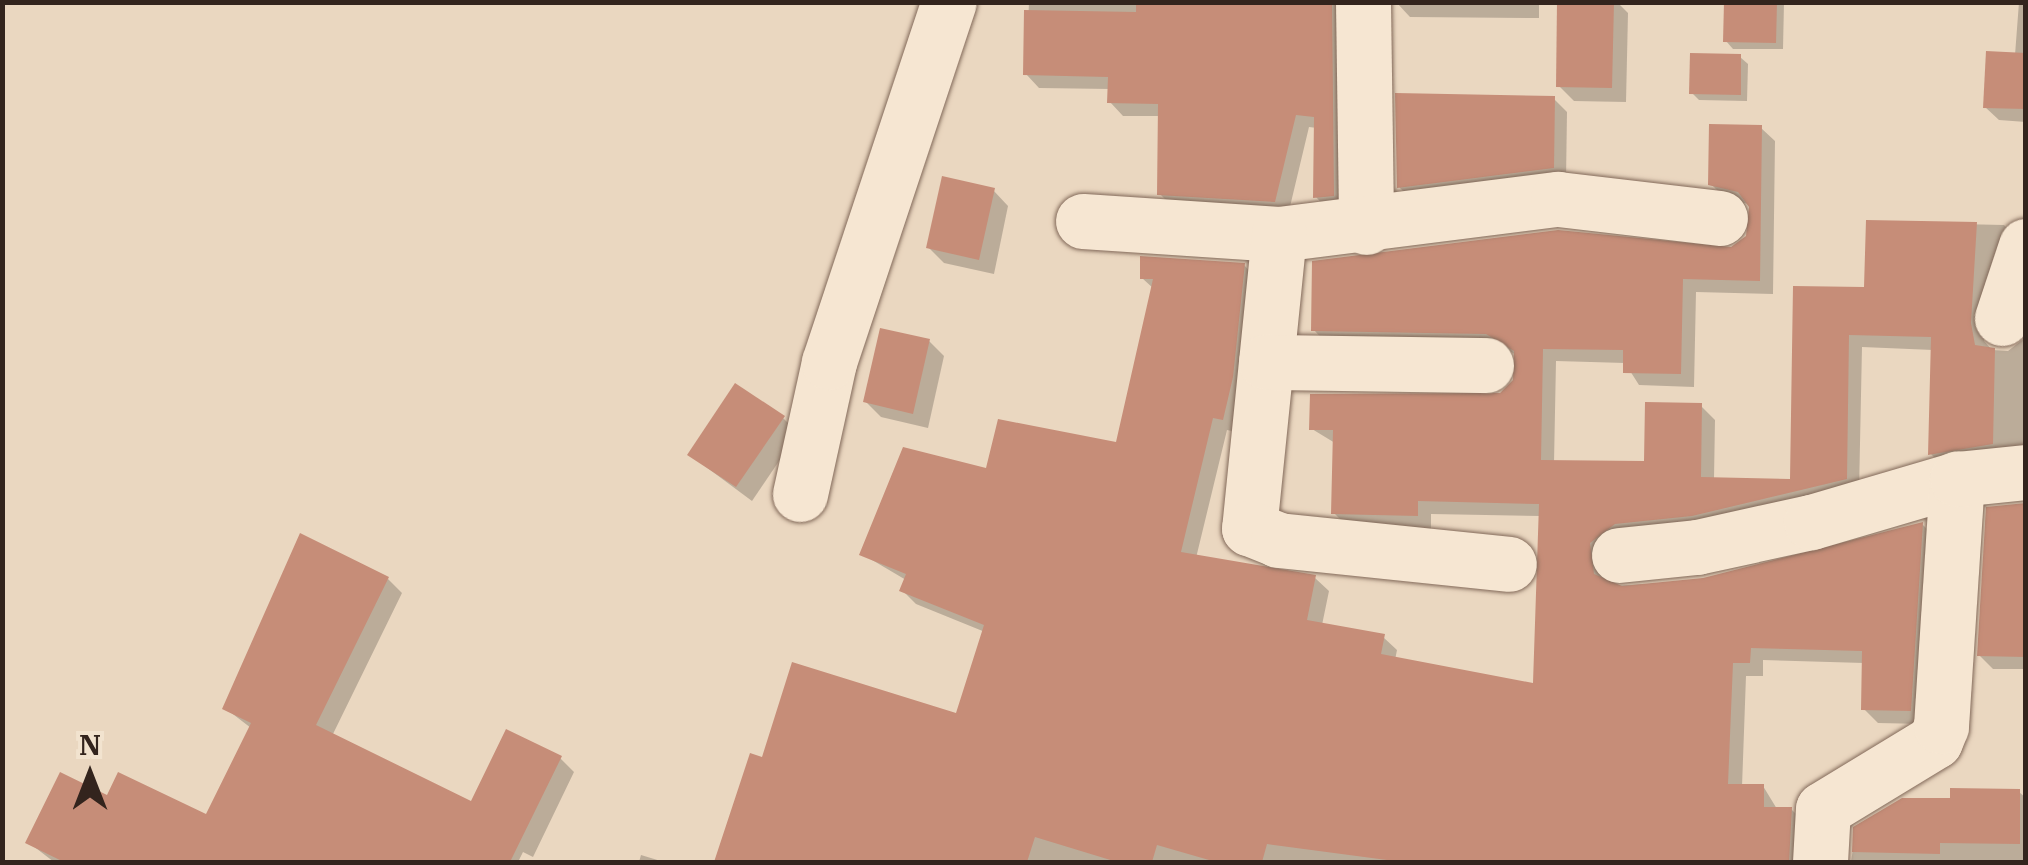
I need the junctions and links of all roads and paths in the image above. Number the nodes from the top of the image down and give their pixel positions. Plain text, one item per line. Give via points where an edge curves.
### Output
1 (949, 2) edge
2 (1363, 2) edge
3 (1720, 218) dead end
4 (1083, 222) dead end
5 (1366, 228) junction
6 (1279, 234) junction
7 (2026, 246) edge
8 (2002, 318) dead end
9 (1266, 362) junction
10 (1486, 365) dead end
11 (2026, 472) edge
12 (1957, 478) junction
13 (800, 494) dead end
14 (1619, 555) dead end
15 (1509, 564) dead end
16 (1820, 862) edge

1 - 13 street via 829,362
2 - 5 street
3 - 5 street via 1558,199
4 - 6 street
5 - 6 street
6 - 9 street
7 - 8 street
9 - 10 street
9 - 15 street via 1249,528 1278,540
11 - 12 street
12 - 14 street via 1812,522 1697,547
12 - 16 street via 1941,726 1935,741 1823,809

